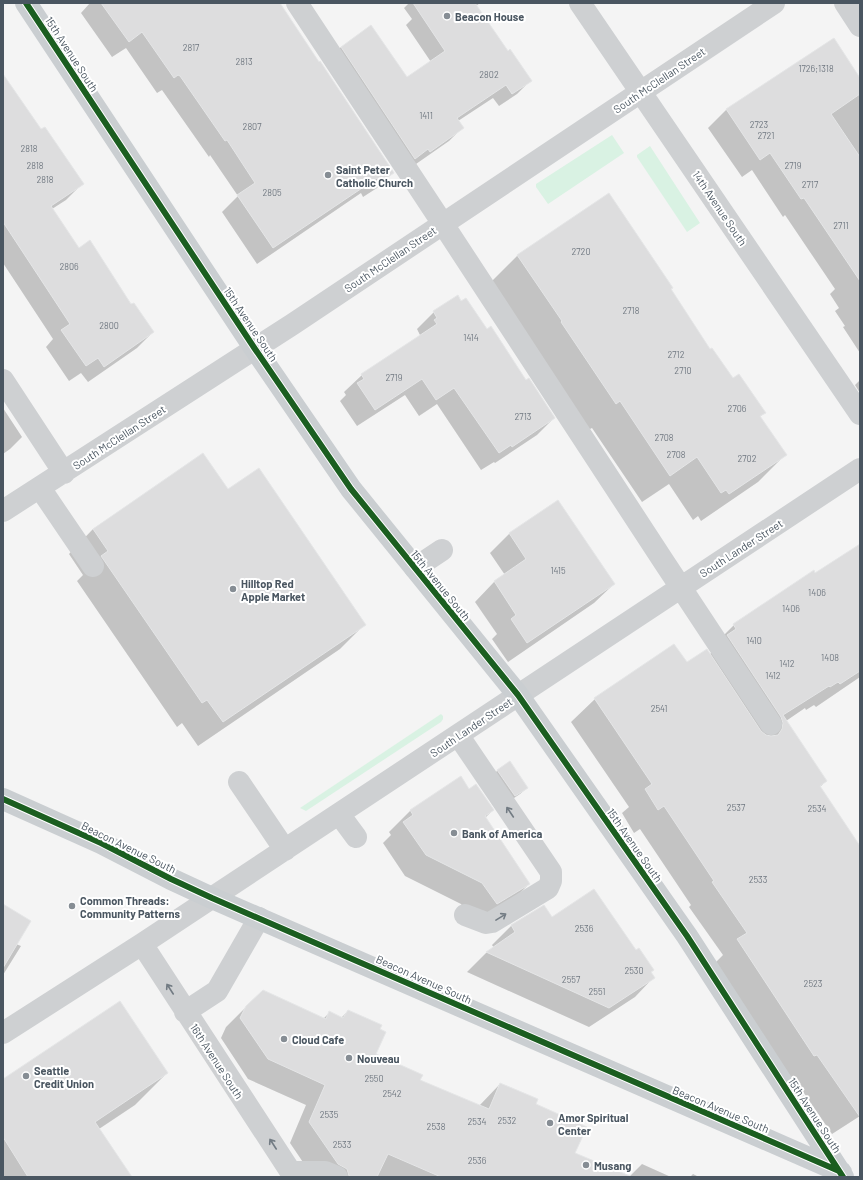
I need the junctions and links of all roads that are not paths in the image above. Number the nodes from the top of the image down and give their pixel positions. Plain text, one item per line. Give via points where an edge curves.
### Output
1 (26, 3) edge
2 (297, 3) edge
3 (580, 3) edge
4 (774, 3) edge
5 (845, 3) edge
6 (860, 26) edge
7 (641, 92) junction
8 (443, 224) junction
9 (255, 349) junction
10 (3, 380) edge
11 (860, 414) edge
12 (860, 469) edge
13 (64, 472) junction
14 (40, 488) junction
15 (3, 511) edge
16 (442, 550) dead end
17 (93, 566) dead end
18 (414, 568) junction
19 (681, 587) junction
20 (518, 695) junction
21 (771, 724) dead end
22 (458, 735) junction
23 (239, 782) dead end
24 (3, 799) edge
25 (339, 814) junction
26 (356, 837) dead end
27 (285, 850) junction
28 (212, 898) junction
29 (465, 915) dead end
30 (259, 918) junction
31 (142, 944) junction
32 (185, 1012) junction
33 (3, 1033) edge
34 (293, 1175) edge
35 (845, 1175) edge
36 (337, 1177) edge

1 - 9 main road, 15th Avenue South
2 - 8 street
3 - 7 street, 14th Avenue South
4 - 7 street, South McClellan Street
5 - 6 street
7 - 8 street, South McClellan Street
7 - 11 street, 14th Avenue South
8 - 9 street, South McClellan Street
8 - 19 street
9 - 13 street, South McClellan Street
9 - 18 main road, 15th Avenue South via 352,489
10 - 13 street
12 - 19 street, South Lander Street
13 - 14 street, South McClellan Street
14 - 15 street, South McClellan Street
14 - 17 street
16 - 18 street
18 - 20 main road, 15th Avenue South
19 - 20 street, South Lander Street
19 - 21 street
20 - 22 street, South Lander Street
20 - 35 main road, 15th Avenue South via 687,936
22 - 25 street, South Lander Street
29 -> 22 street via 486,923 492,922 548,888 551,872
23 - 27 street
24 - 28 main road, Beacon Avenue South via 101,843
25 - 26 street
25 - 27 street, South Lander Street
27 - 28 street, South Lander Street
28 - 30 main road, Beacon Avenue South
28 - 31 street, South Lander Street
30 - 32 street via 217,991
30 - 35 main road, Beacon Avenue South
32 -> 31 street, 16th Avenue South
31 - 33 street, South Lander Street
34 -> 32 street, 16th Avenue South
34 - 36 street via 325,1172

